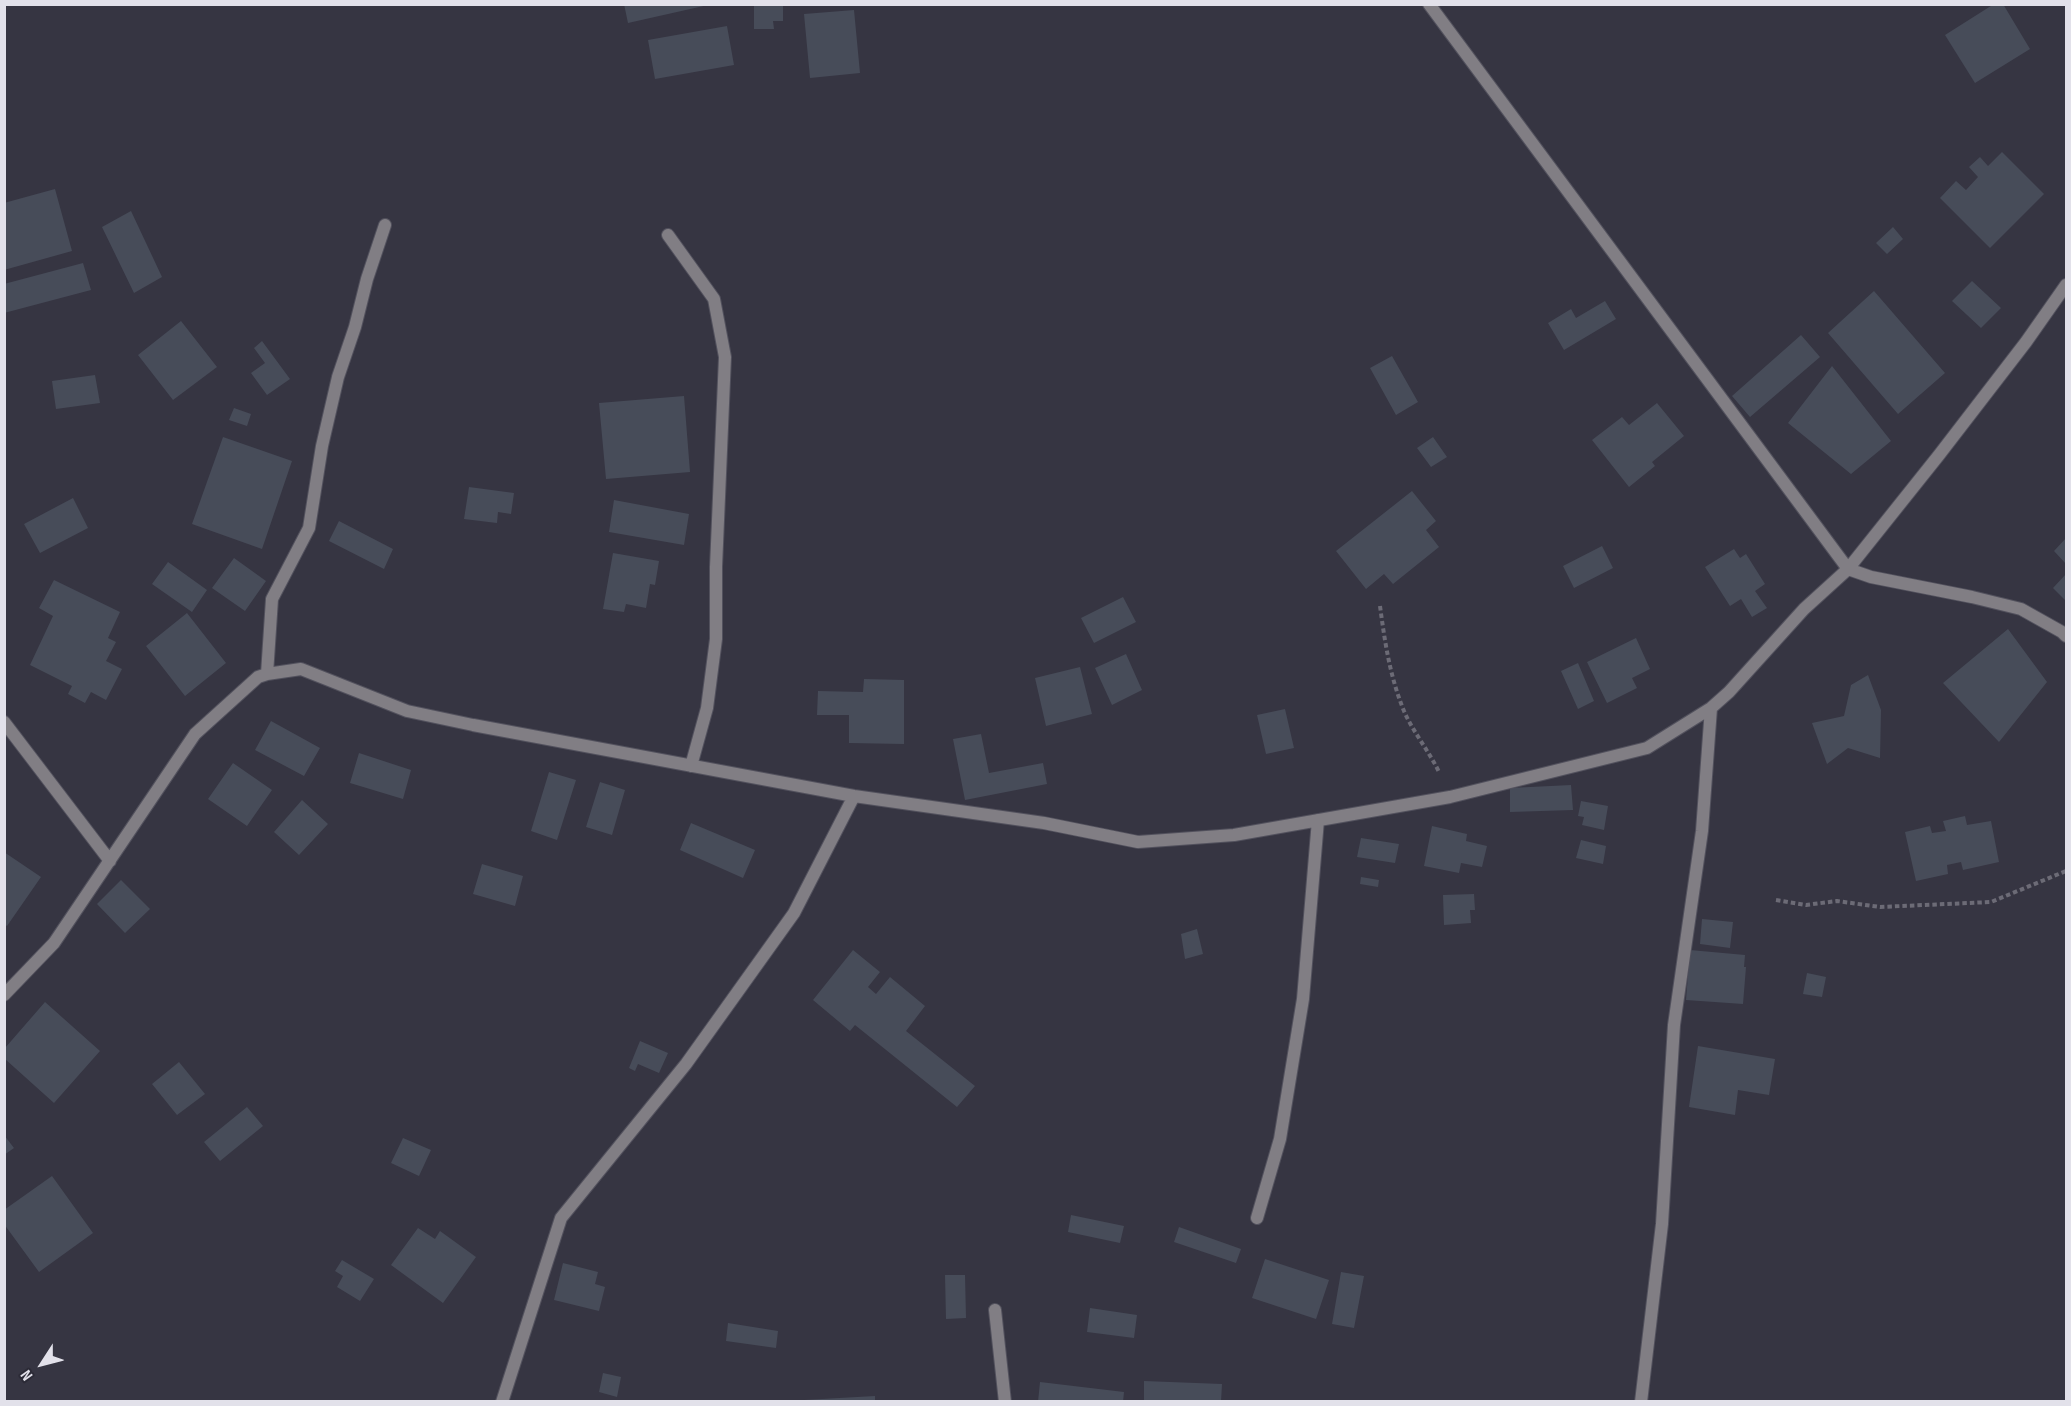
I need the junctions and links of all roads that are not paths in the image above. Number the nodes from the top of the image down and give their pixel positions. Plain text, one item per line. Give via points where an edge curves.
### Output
1 (1429, 4) edge
2 (385, 225) dead end
3 (668, 235) dead end
4 (2067, 285) edge
5 (1848, 569) junction
6 (2067, 636) edge
7 (267, 674) junction
8 (1711, 708) junction
9 (4, 722) edge
10 (691, 766) junction
11 (854, 796) junction
12 (1318, 820) junction
13 (110, 861) junction
14 (4, 995) edge
15 (1257, 1218) dead end
16 (995, 1310) dead end
17 (502, 1401) edge
18 (1005, 1401) edge
19 (1641, 1401) edge

1 - 5 street
2 - 7 street via 338,377 309,528 272,599
3 - 10 street via 714,299 725,357 716,639 707,708
4 - 5 street
5 - 6 street via 2021,609
5 - 8 street via 1804,609
7 - 10 street via 301,669 407,711
7 - 13 street via 258,677 195,734
8 - 12 street via 1647,748 1450,797
8 - 19 street via 1702,831 1674,1025 1662,1224
9 - 13 street
10 - 11 street
11 - 12 street via 1044,823 1138,842 1234,835
11 - 17 street via 794,914 686,1064 561,1218
12 - 15 street via 1301,1011 1280,1139
13 - 14 street via 54,943
16 - 18 street

